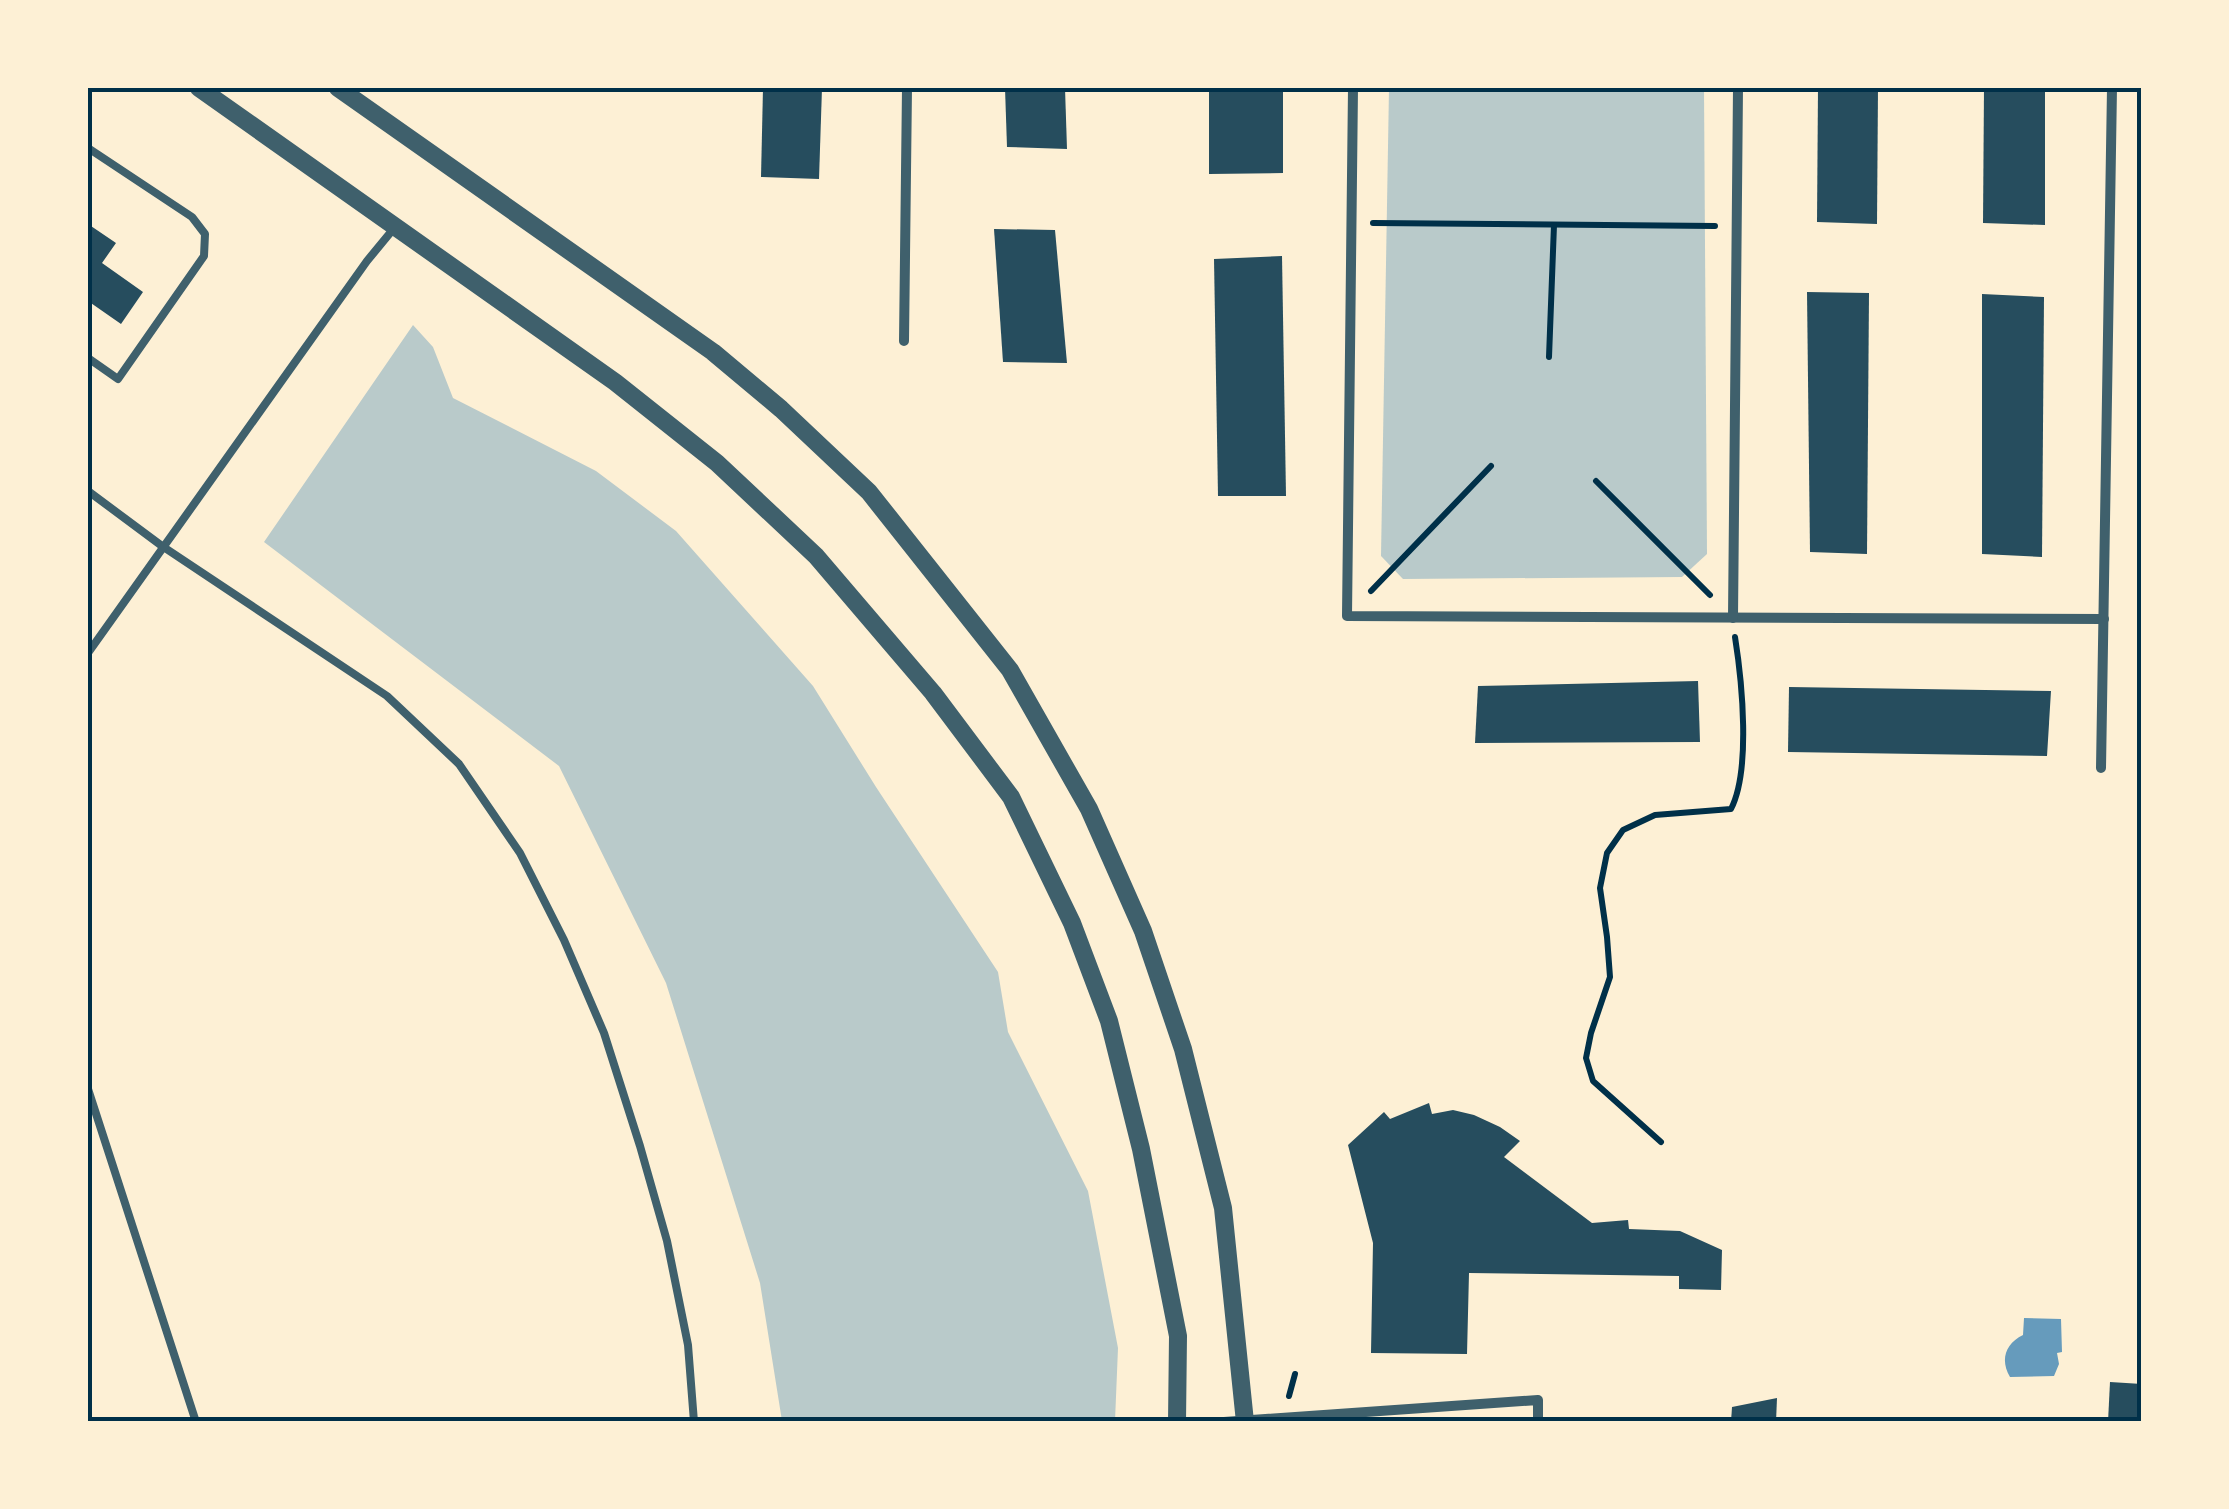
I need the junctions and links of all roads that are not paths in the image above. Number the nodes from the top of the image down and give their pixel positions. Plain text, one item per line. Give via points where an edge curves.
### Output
1 (199, 88) edge
2 (338, 88) edge
3 (908, 88) edge
4 (1353, 88) edge
5 (1738, 88) edge
6 (2112, 88) edge
7 (88, 148) edge
8 (395, 227) junction
9 (904, 342) dead end
10 (88, 358) edge
11 (88, 491) edge
12 (162, 546) junction
13 (1733, 618) junction
14 (2104, 619) junction
15 (88, 653) edge
16 (2101, 768) dead end
17 (88, 1089) edge
18 (1246, 1421) edge
19 (196, 1422) edge
20 (694, 1422) edge
21 (1177, 1422) edge
22 (1224, 1422) edge
23 (1538, 1422) edge

1 - 8 street
2 - 18 street via 714,352 781,409 869,492 1010,670 1089,809 1144,932 1184,1049 1223,1208
3 - 9 street
4 - 13 street via 1348,616
5 - 13 street
6 - 14 street
7 - 10 lane via 192,216 205,234 204,256 118,379
8 - 12 lane
8 - 21 street via 717,462 816,556 1011,797 1072,923 1109,1020 1178,1336
11 - 12 lane
12 - 15 lane
12 - 20 lane via 387,696 459,764 520,852 604,1033 640,1146 688,1345
13 - 14 street
14 - 16 street
17 - 19 lane
18 - 22 street
18 - 23 street via 1538,1400

